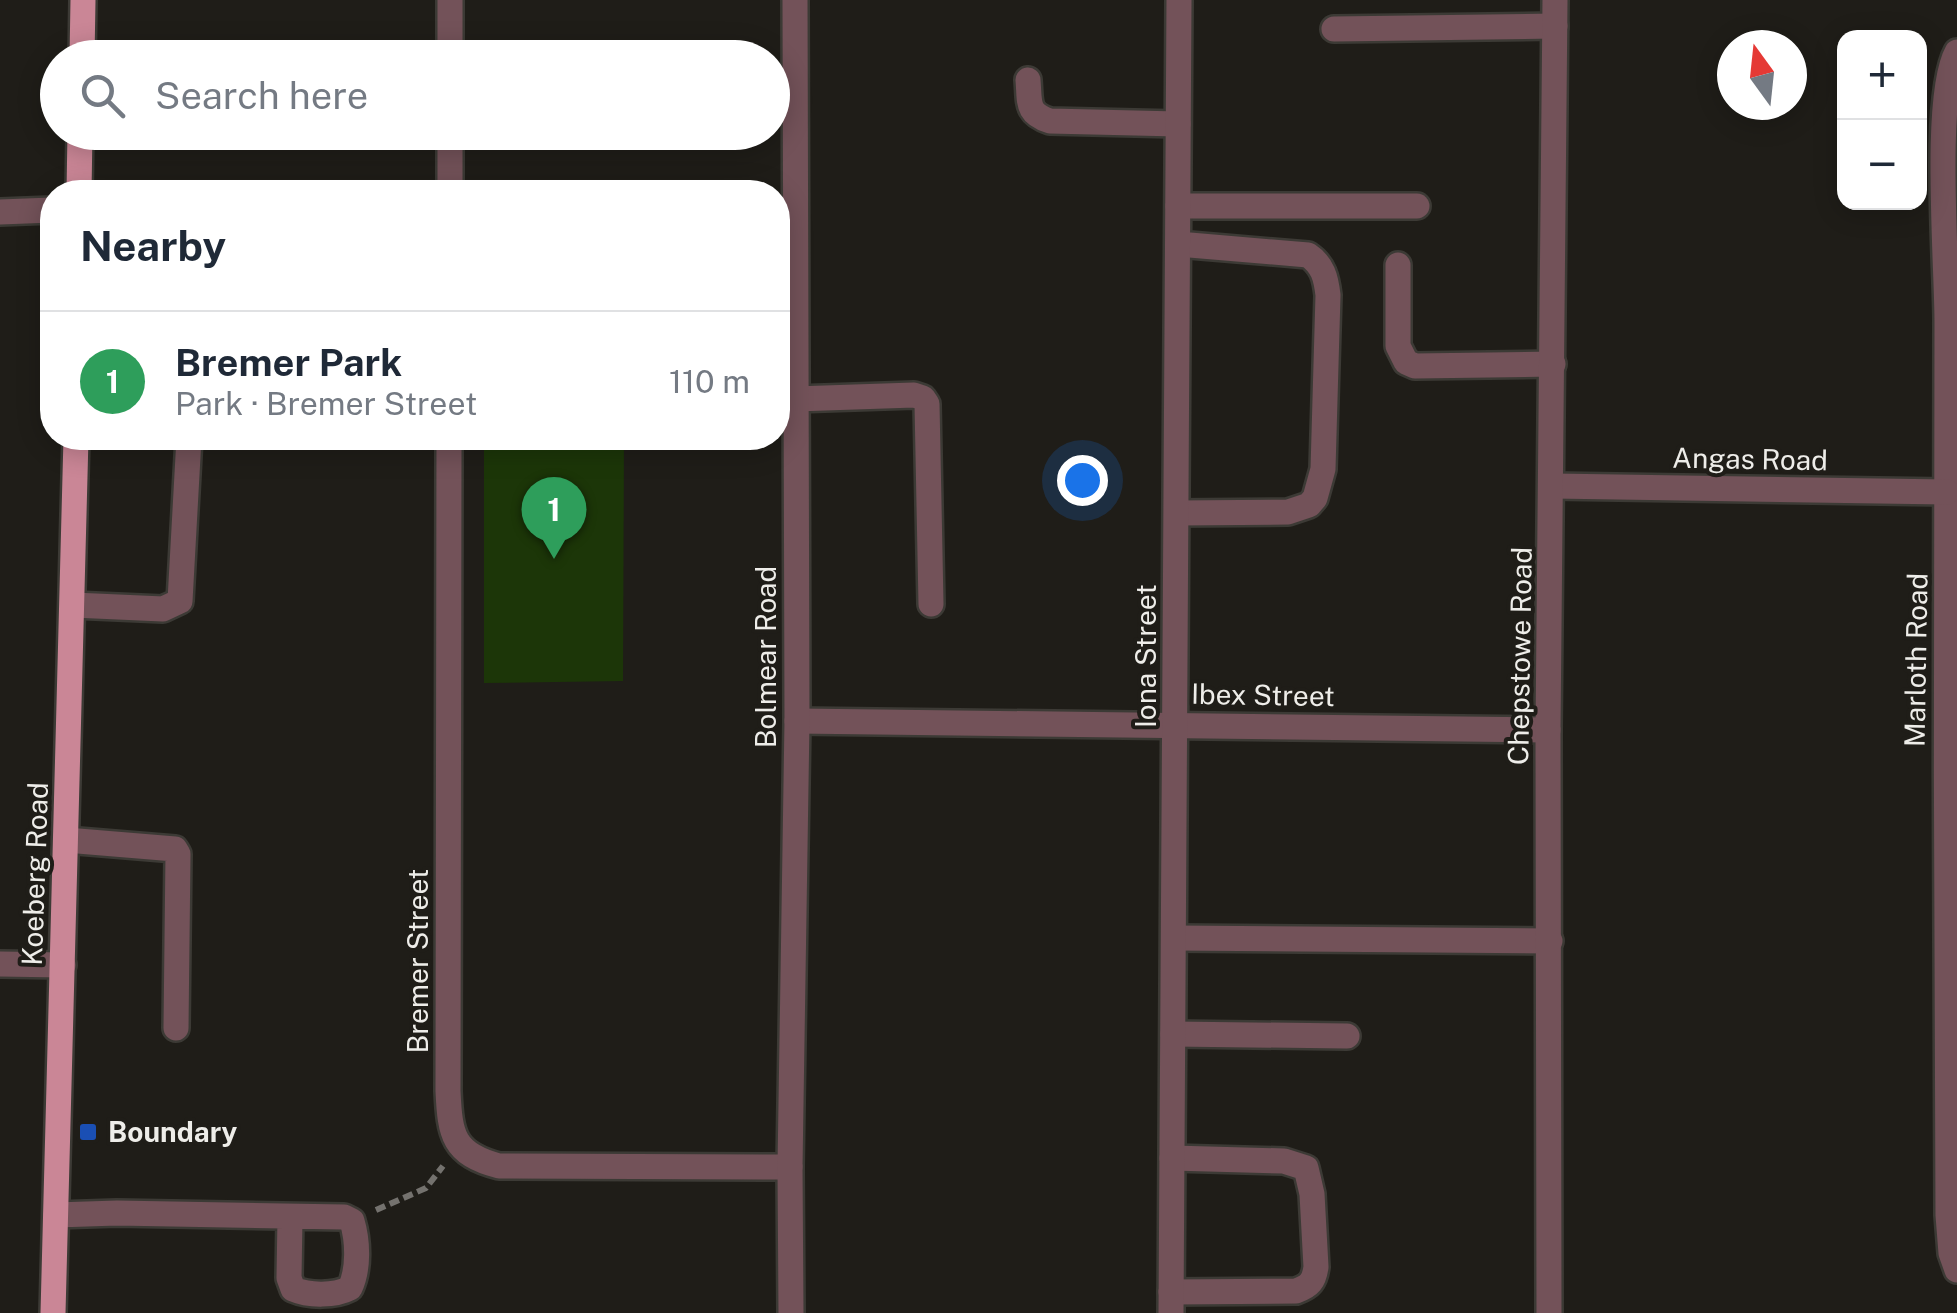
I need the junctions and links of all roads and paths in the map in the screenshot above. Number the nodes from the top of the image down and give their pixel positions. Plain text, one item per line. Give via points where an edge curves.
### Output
1 (83, 0) edge
2 (450, 0) edge
3 (795, 0) edge
4 (1179, 0) edge
5 (1555, 13) edge
6 (1334, 30) dead end
7 (82, 40) edge
8 (450, 40) edge
9 (1957, 52) edge
10 (1028, 80) dead end
11 (1178, 124) junction
12 (80, 150) edge
13 (450, 150) edge
14 (79, 180) edge
15 (450, 180) edge
16 (1178, 206) junction
17 (1417, 206) dead end
18 (40, 210) edge
19 (0, 212) edge
20 (1178, 244) junction
21 (1398, 265) dead end
22 (1553, 364) junction
23 (795, 399) junction
24 (76, 450) edge
25 (189, 450) edge
26 (450, 450) edge
27 (1552, 486) junction
28 (1947, 492) junction
29 (1177, 513) junction
30 (931, 604) dead end
31 (73, 605) junction
32 (797, 721) junction
33 (1176, 724) junction
34 (1548, 730) junction
35 (1951, 744) edge
36 (66, 840) junction
37 (1174, 938) junction
38 (1550, 940) junction
39 (0, 964) edge
40 (63, 965) junction
41 (176, 1028) dead end
42 (1174, 1034) junction
43 (1347, 1036) dead end
44 (458, 1146) junction
45 (1172, 1158) junction
46 (790, 1167) junction
47 (56, 1216) junction
48 (290, 1218) junction
49 (352, 1221) junction
50 (1957, 1270) edge
51 (1171, 1302) edge
52 (54, 1313) edge
53 (791, 1313) edge
54 (1549, 1313) edge

1 - 7 main road
2 - 8 street
3 - 23 street, Bolmear Road
4 - 11 street, Iona Street
5 - 6 street
5 - 22 street, Chepstowe Road
9 - 28 street, Marloth Road via 1944,127
10 - 11 street via 1030,107 1050,121
11 - 16 street, Iona Street
12 - 14 main road
13 - 15 street
16 - 17 street
16 - 20 street, Iona Street
18 - 19 street
20 - 29 street, Iona Street
20 - 29 street via 1308,255 1318,261 1328,296 1322,468 1315,498 1288,512
21 - 22 street via 1398,346 1406,362
22 - 27 street, Chepstowe Road
23 - 30 street via 914,395 927,404
23 - 32 street, Bolmear Road
24 - 31 main road, Koeberg Road
25 - 31 street via 180,601 163,609
26 - 44 street, Bremer Street via 448,1092 449,1125
27 - 28 street, Angas Road
27 - 34 street, Chepstowe Road
28 - 35 street, Marloth Road
29 - 33 street, Iona Street
31 - 36 main road, Koeberg Road
32 - 33 street, Ibex Street
32 - 46 street, Bolmear Road
33 - 34 street, Ibex Street
33 - 37 street, Iona Street
34 - 38 street, Chepstowe Road
35 - 50 street, Marloth Road via 1948,1215
36 - 40 main road, Koeberg Road
36 - 41 street via 178,854
37 - 38 street
37 - 42 street, Iona Street
38 - 54 street, Chepstowe Road
39 - 40 street
40 - 47 main road, Koeberg Road
42 - 43 street
42 - 45 street, Iona Street
44 - 46 street via 499,1166
44 - 49 path via 426,1188
45 - 51 street, Iona Street
45 - 51 street via 1284,1161 1306,1168 1316,1267 1315,1278 1296,1290
46 - 53 street, Bolmear Road
47 - 48 street
47 - 52 main road, Koeberg Road
48 - 49 street
48 - 49 street via 289,1278 300,1292 350,1288

